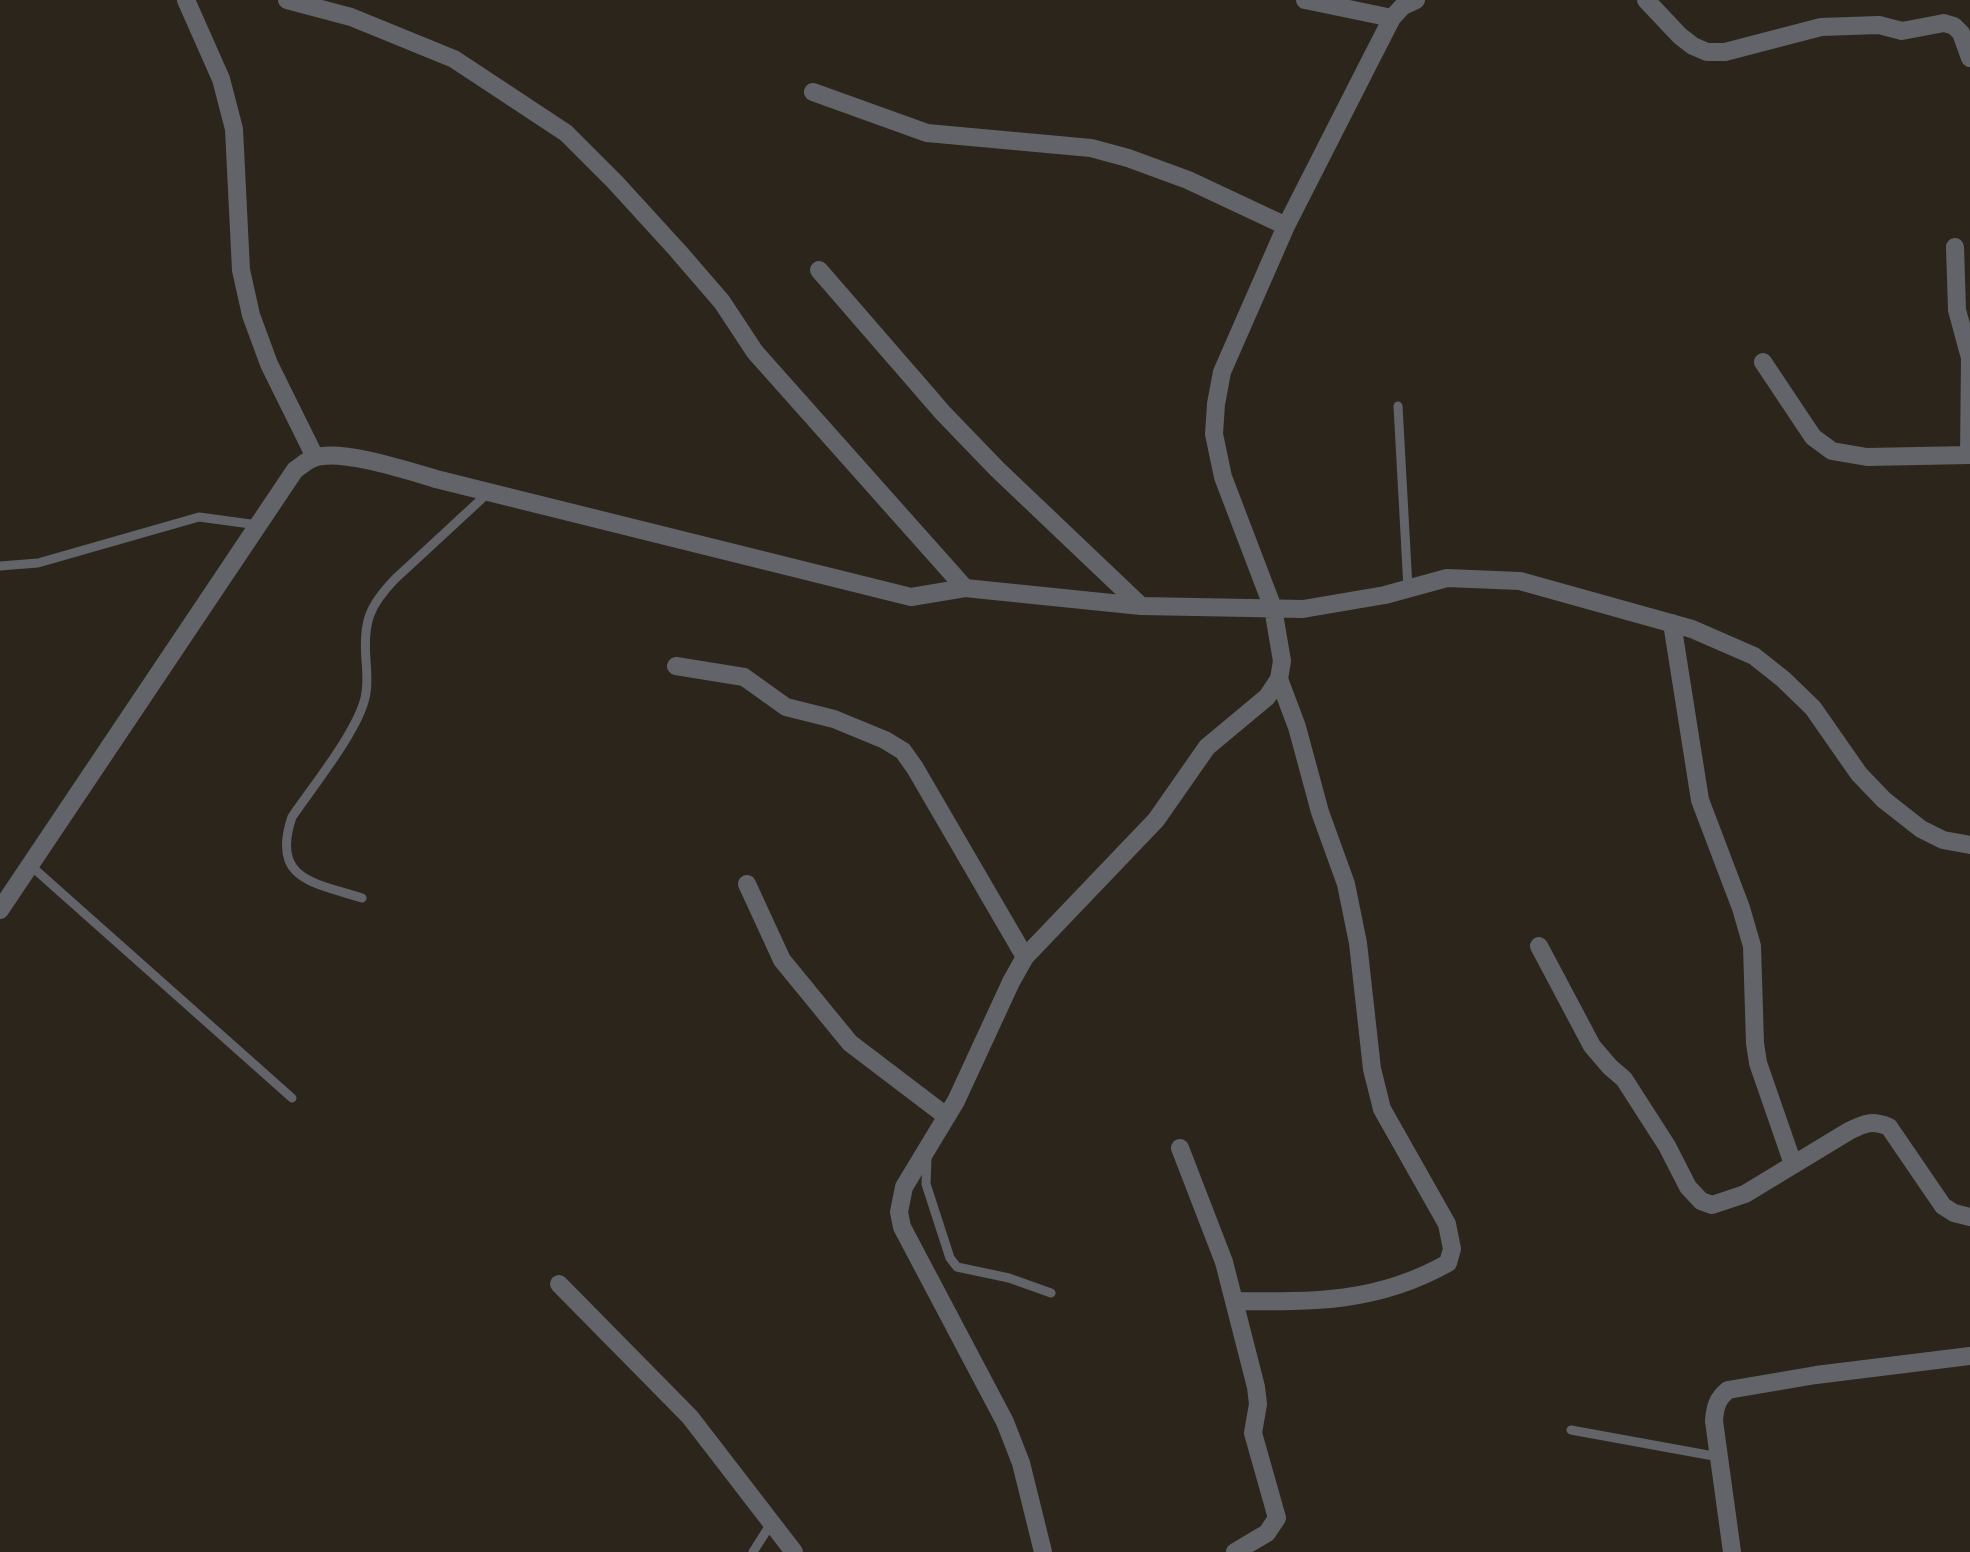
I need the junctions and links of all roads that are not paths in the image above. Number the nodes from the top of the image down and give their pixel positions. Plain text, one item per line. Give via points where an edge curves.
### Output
1 (186, 0) edge
2 (287, 0) edge
3 (1305, 0) edge
4 (1416, 0) edge
5 (1646, 0) edge
6 (1392, 18) junction
7 (1970, 58) edge
8 (813, 92) dead end
9 (1286, 226) junction
10 (1955, 247) dead end
11 (819, 270) dead end
12 (1763, 362) dead end
13 (1398, 406) dead end
14 (1969, 455) edge
15 (314, 457) junction
16 (489, 492) junction
17 (258, 525) junction
18 (0, 566) edge
19 (965, 588) junction
20 (1408, 588) junction
21 (1141, 606) junction
22 (1273, 608) junction
23 (1672, 623) junction
24 (676, 666) dead end
25 (1279, 679) junction
26 (1970, 845) edge
27 (30, 865) junction
28 (747, 884) dead end
29 (362, 898) dead end
30 (0, 910) edge
31 (1539, 946) dead end
32 (1025, 957) junction
33 (292, 1098) dead end
34 (946, 1116) junction
35 (927, 1148) junction
36 (1180, 1148) dead end
37 (1793, 1164) junction
38 (1970, 1217) edge
39 (559, 1284) dead end
40 (1051, 1293) dead end
41 (1234, 1301) junction
42 (1970, 1356) edge
43 (1571, 1430) dead end
44 (1719, 1457) junction
45 (772, 1522) junction
46 (753, 1552) edge
47 (794, 1552) edge
48 (1042, 1552) edge
49 (1235, 1552) edge
50 (1732, 1552) edge

1 - 15 street via 221,79 234,129 241,270 251,315 269,365
2 - 19 street via 351,17 454,60 566,133 678,251 722,302 755,352
3 - 6 street
4 - 6 street
5 - 7 street via 1680,36 1707,52 1725,52 1821,27 1879,25 1902,31 1944,23 1961,33
6 - 9 street
8 - 9 street via 927,133 1091,148 1128,158 1188,180
9 - 22 street via 1222,372 1214,434 1223,477
10 - 14 street via 1955,296 1970,358
11 - 21 street via 943,413
12 - 14 street via 1813,437 1832,451 1867,457
13 - 20 lane
15 - 16 street via 369,460
15 - 17 street via 296,470
16 - 19 street via 911,597
16 - 29 lane via 395,579 370,610 364,635 365,698 353,727 287,831 290,864 300,878
17 - 18 lane via 199,517 38,564
17 - 27 street
19 - 21 street
20 - 22 street via 1303,609
20 - 23 street via 1447,578 1520,581
21 - 22 street
22 - 25 street via 1282,661
23 - 26 street via 1754,656 1812,708 1859,774 1884,800 1921,829 1943,840
23 - 37 street via 1700,800 1752,946 1758,1063
24 - 32 street via 744,677 786,707 859,727 902,751
25 - 32 street via 1267,697 1207,747 1156,820
25 - 41 street via 1346,884 1358,943 1372,1069 1382,1109 1447,1224 1452,1248 1448,1263 1402,1286 1315,1302
27 - 30 street
27 - 33 lane
28 - 34 street via 782,960 850,1043
31 - 37 street via 1592,1046 1624,1079 1688,1187 1702,1201 1712,1205 1745,1194
32 - 34 street
34 - 35 street
35 - 40 lane via 926,1184 957,1267
35 - 48 street via 904,1187 899,1212 902,1227 1005,1422 1021,1463
36 - 41 street via 1214,1232
37 - 38 street via 1866,1122 1876,1122 1889,1127 1943,1206
39 - 45 street via 690,1417
41 - 49 street via 1256,1387 1253,1433 1277,1518 1267,1533
42 - 44 street via 1728,1390 1715,1406
43 - 44 lane
44 - 50 street
45 - 46 lane
45 - 47 street

